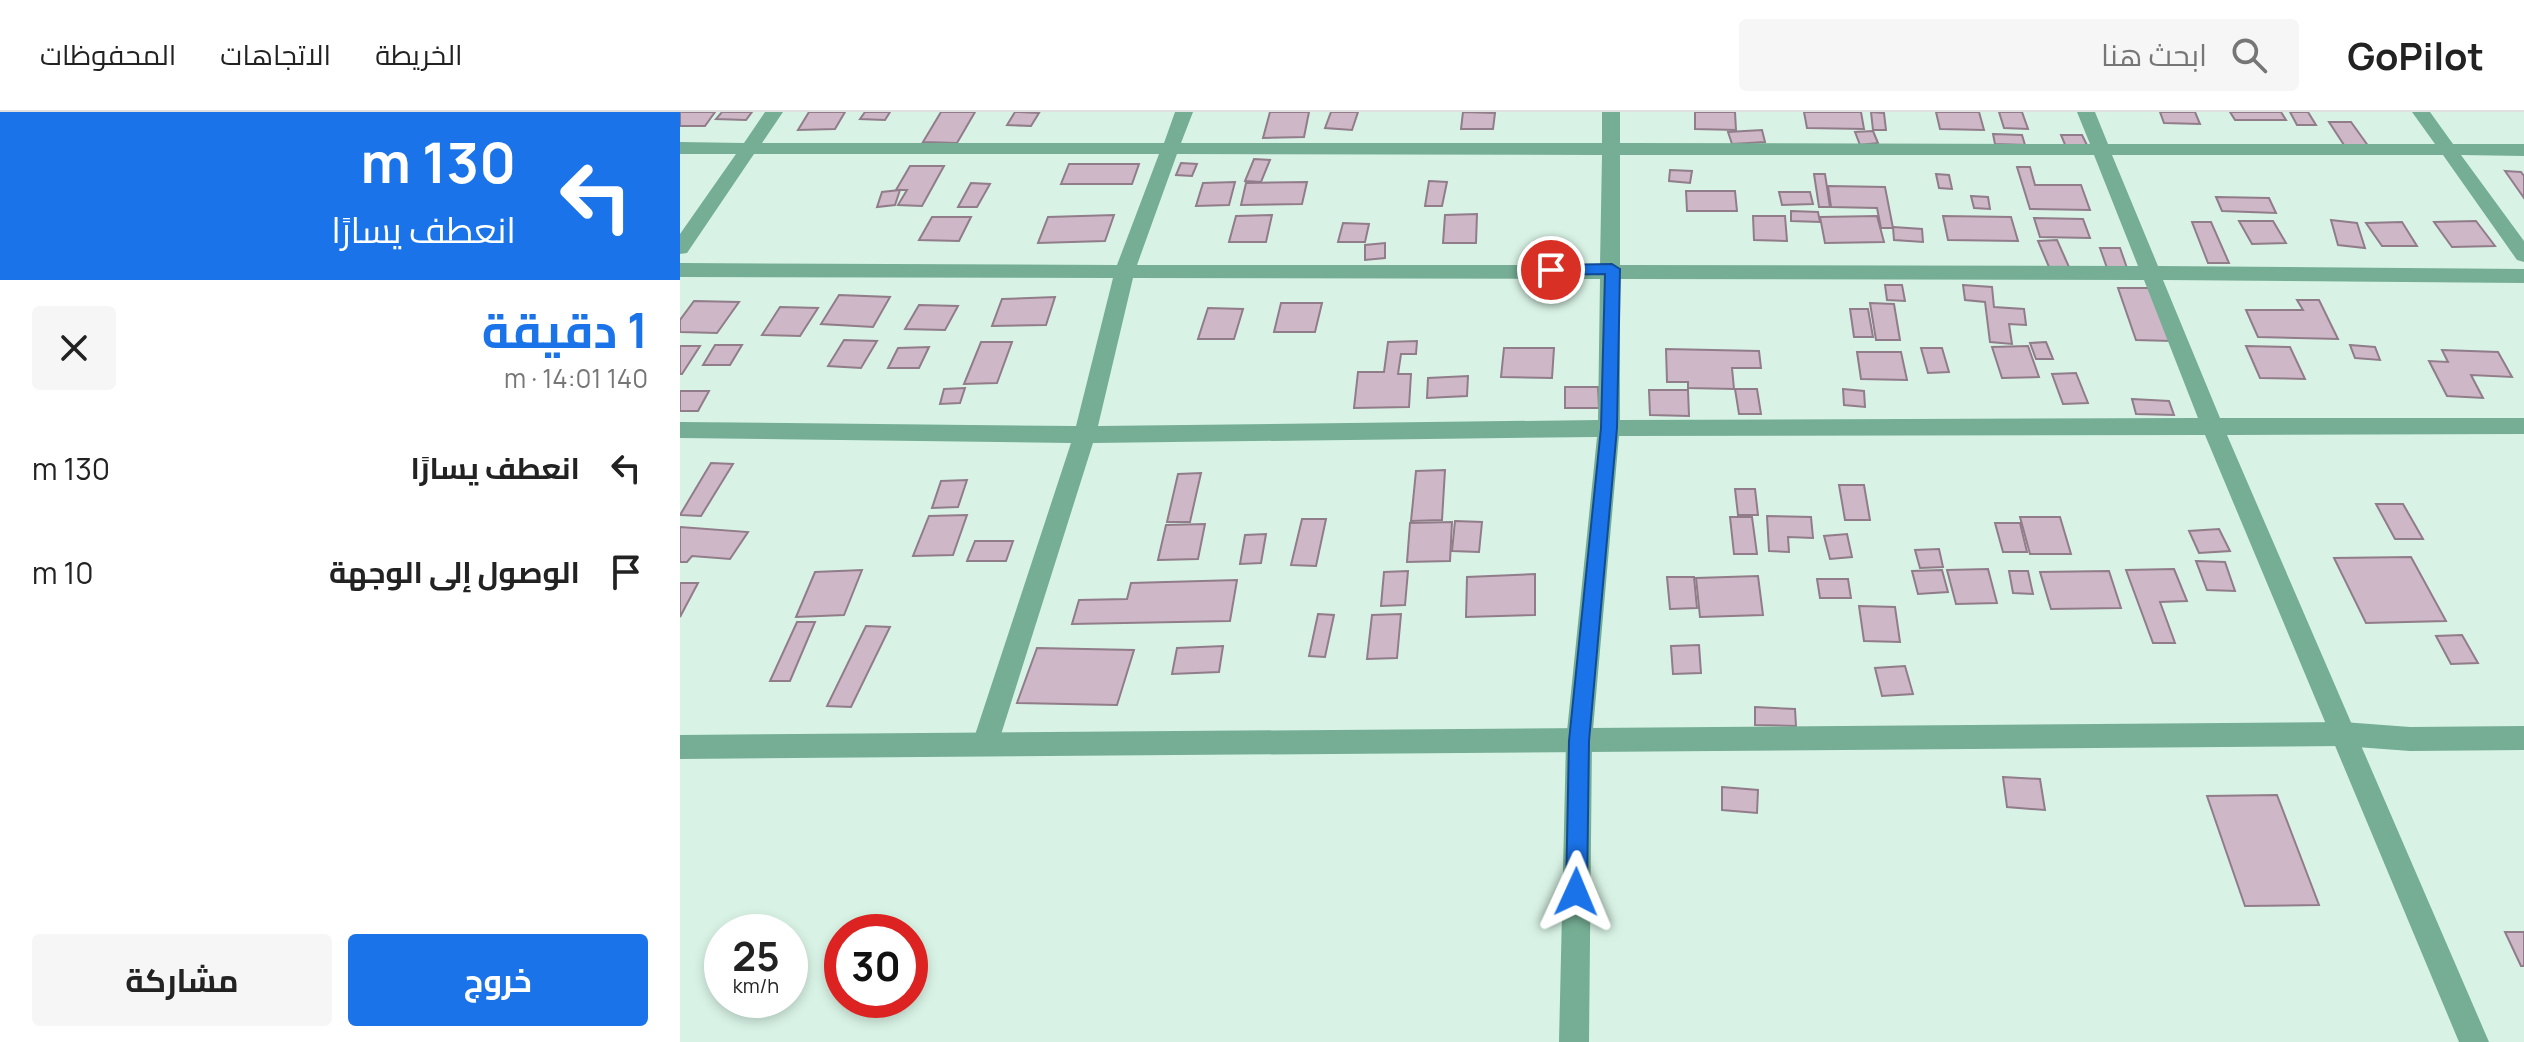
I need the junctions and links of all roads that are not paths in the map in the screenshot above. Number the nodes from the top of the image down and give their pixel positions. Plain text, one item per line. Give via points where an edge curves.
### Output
1 (774, 112) edge
2 (1184, 112) edge
3 (1611, 112) edge
4 (2086, 112) edge
5 (2421, 112) edge
6 (1611, 147) junction
7 (680, 148) edge
8 (749, 148) junction
9 (2448, 149) junction
10 (1169, 150) junction
11 (2524, 150) edge
12 (2102, 152) junction
13 (680, 248) edge
14 (2524, 255) edge
15 (1612, 269) junction
16 (680, 270) edge
17 (2149, 272) junction
18 (1124, 273) junction
19 (2524, 276) edge
20 (2524, 426) edge
21 (1609, 428) junction
22 (2213, 428) junction
23 (680, 430) edge
24 (1085, 435) junction
25 (2343, 734) junction
26 (2524, 738) edge
27 (1579, 741) junction
28 (985, 744) junction
29 (680, 747) edge
30 (1574, 1042) edge
31 (2474, 1042) edge

1 - 8 street
2 - 10 street
3 - 6 street
4 - 12 street
5 - 9 street
6 - 10 street
6 - 12 street
6 - 15 street
7 - 8 street
8 - 10 street
8 - 13 street
9 - 11 street
9 - 12 street
9 - 14 street
10 - 18 street
12 - 17 street
15 - 17 street
15 - 18 street
15 - 21 street
16 - 18 street
17 - 19 street
17 - 22 street
18 - 24 street
20 - 22 street
21 - 22 street
21 - 24 street
21 - 27 street
22 - 25 street
23 - 24 street
24 - 28 street
25 - 26 street
25 - 27 street
25 - 31 street
27 - 28 street
27 - 30 street
28 - 29 street

